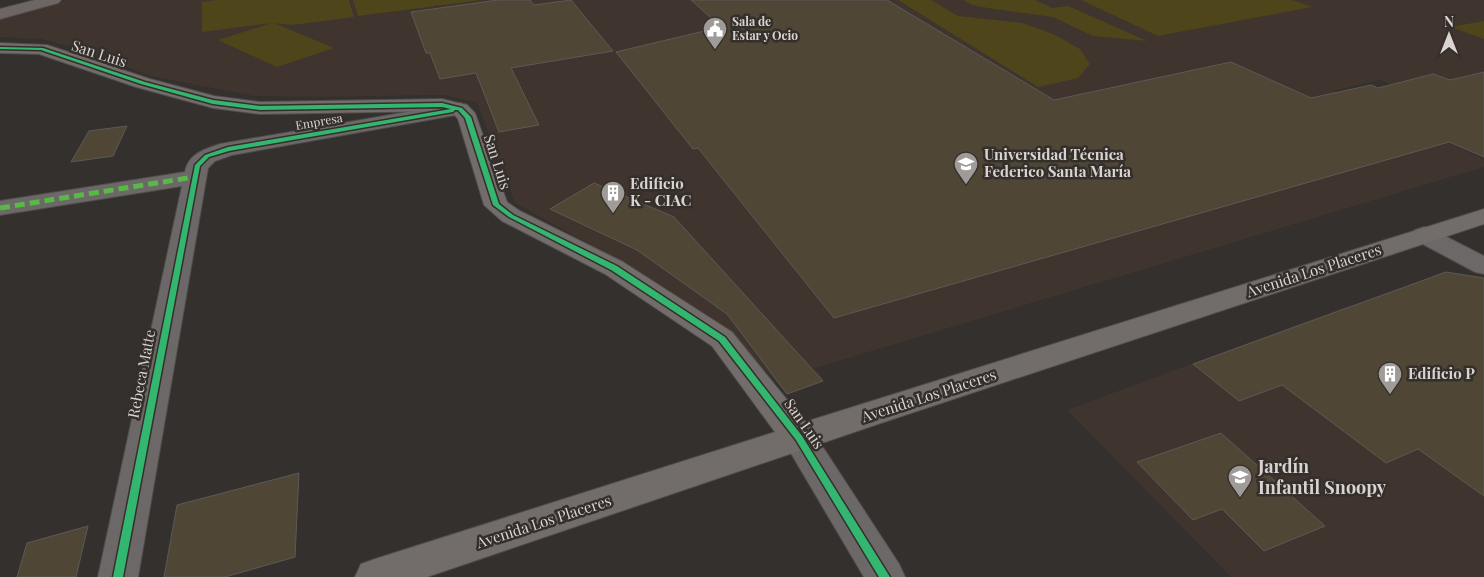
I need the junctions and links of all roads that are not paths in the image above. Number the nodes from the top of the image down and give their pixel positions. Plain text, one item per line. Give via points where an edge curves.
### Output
1 (9, 0) edge
2 (53, 0) edge
3 (0, 2) edge
4 (0, 14) edge
5 (0, 48) edge
6 (460, 109) junction
7 (194, 177) junction
8 (0, 208) edge
9 (1484, 216) edge
10 (1424, 235) junction
11 (1484, 266) edge
12 (799, 438) junction
13 (118, 577) edge
14 (374, 577) edge
15 (886, 577) edge

1 - 3 main road
2 - 4 main road
5 - 6 street, San Luis via 41,50 204,100 260,108 419,104
6 - 7 street, Empresa via 228,149 208,156 197,166
6 - 12 street, San Luis via 468,117 496,205 614,268 722,339
7 - 8 street
7 - 13 street, Rebeca Matte
9 - 10 street, Avenida Los Placeres
10 - 11 street
10 - 12 street, Avenida Los Placeres
12 - 14 street, Avenida Los Placeres
12 - 15 street, San Luis

